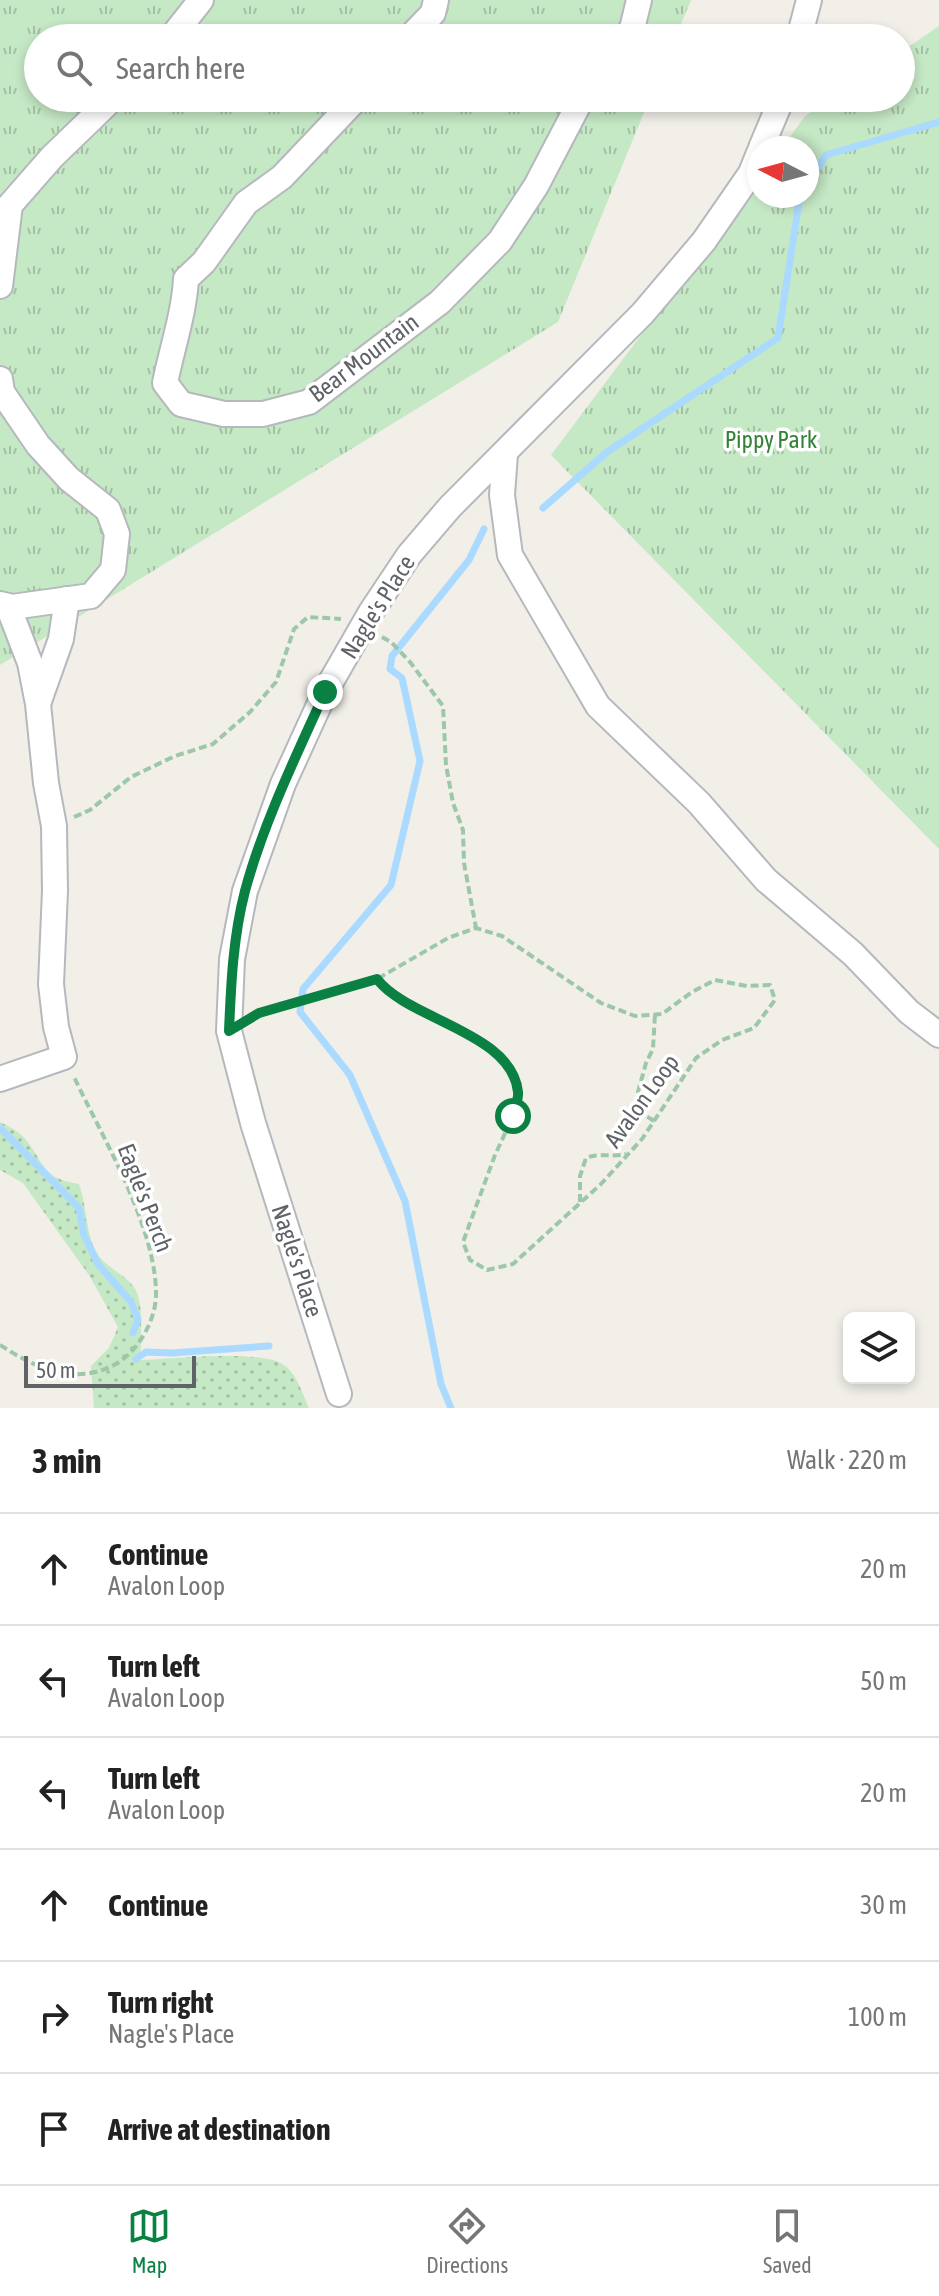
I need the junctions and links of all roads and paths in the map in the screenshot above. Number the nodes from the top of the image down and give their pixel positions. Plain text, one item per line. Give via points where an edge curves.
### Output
1 (201, 0) edge
2 (436, 0) edge
3 (639, 0) edge
4 (809, 0) edge
5 (182, 24) edge
6 (422, 24) edge
7 (633, 24) edge
8 (803, 24) edge
9 (99, 112) edge
10 (344, 112) edge
11 (575, 112) edge
12 (776, 112) edge
13 (766, 136) edge
14 (747, 179) edge
15 (0, 286) edge
16 (0, 379) edge
17 (505, 454) junction
18 (67, 599) junction
19 (4, 605) edge
20 (363, 628) junction
21 (391, 642) dead end
22 (38, 704) junction
23 (54, 826) junction
24 (476, 928) junction
25 (377, 979) junction
26 (655, 1014) junction
27 (229, 1031) junction
28 (939, 1035) edge
29 (64, 1057) junction
30 (0, 1079) edge
31 (654, 1121) junction
32 (629, 1154) junction
33 (580, 1203) junction
34 (0, 1345) edge
35 (339, 1394) dead end

1 - 5 street
2 - 6 street
3 - 7 street
4 - 8 street
9 - 15 street via 10,205
10 - 11 street, Bear Mountain via 282,177 246,203 186,279 184,311 165,383 181,404 224,414 263,414 309,402 440,302 500,241
12 - 13 street, Nagle's Place
14 - 17 street, Nagle's Place via 704,241 643,313
16 - 18 street via 2,392 38,445 108,510 117,534 113,570 91,596
17 - 20 street, Nagle's Place via 409,555
17 - 28 street via 502,495 510,555 598,706 699,803 766,880
18 - 19 street
18 - 22 street via 61,639
19 - 22 street via 30,663
20 - 23 path via 347,620 308,617 294,629 276,682 213,744 131,777 90,810
20 - 27 street, Nagle's Place via 325,692 289,771 245,891 232,959
21 - 24 path via 443,706 446,765 463,830
22 - 23 street
23 - 29 street via 51,984
24 - 25 path
24 - 26 path, Avalon Loop via 502,936 601,1003 635,1016
25 - 27 path via 259,1013
25 - 33 path, Avalon Loop via 385,990 478,1038 508,1066 518,1092 463,1242 470,1260 487,1270 513,1264
26 - 31 path via 653,1049 638,1092 640,1112
26 - 31 path, Avalon Loop via 715,980 770,985 775,1000 754,1028 722,1040 696,1058
27 - 35 street, Nagle's Place
29 - 30 street
29 - 34 path, Eagle's Perch via 133,1203 151,1257 156,1297 147,1331 124,1359 101,1371 73,1376 40,1369
31 - 32 path, Avalon Loop
32 - 33 path, Avalon Loop
32 - 33 path via 586,1158

